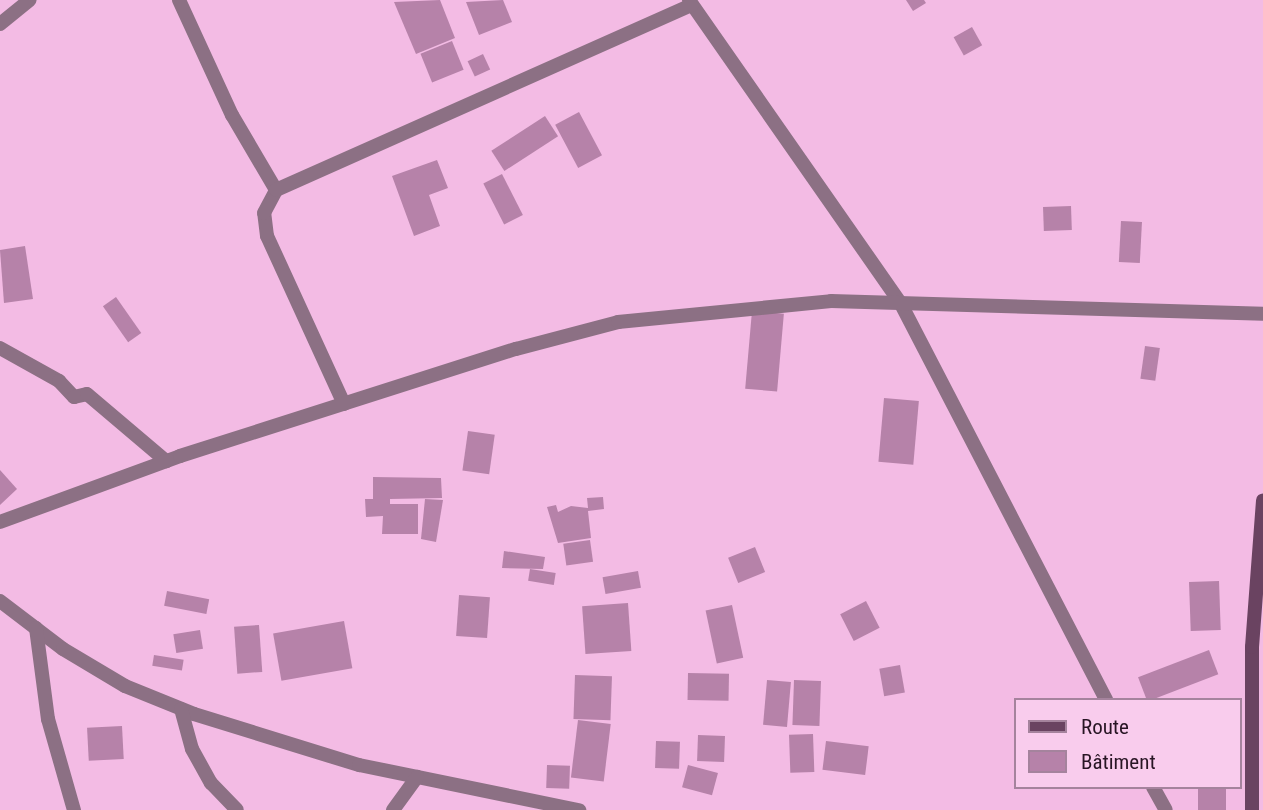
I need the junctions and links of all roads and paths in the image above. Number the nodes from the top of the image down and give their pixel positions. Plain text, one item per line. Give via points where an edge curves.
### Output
1 (30, 0) edge
2 (179, 0) edge
3 (691, 2) edge
4 (0, 24) edge
5 (276, 190) junction
6 (901, 304) junction
7 (1263, 314) edge
8 (0, 348) edge
9 (344, 404) junction
10 (166, 461) junction
11 (1263, 500) edge
12 (0, 522) edge
13 (0, 601) edge
14 (36, 628) junction
15 (1105, 698) edge
16 (181, 709) junction
17 (417, 777) junction
18 (1154, 789) edge
19 (74, 810) edge
20 (237, 810) edge
21 (393, 810) edge
22 (579, 810) edge
23 (1166, 810) edge
24 (1252, 810) edge

1 - 4 street
2 - 5 street via 232,115
3 - 5 street
3 - 6 street
5 - 9 street via 264,212 267,236
6 - 7 street
6 - 9 street via 831,300 618,323 516,349
6 - 15 street
8 - 10 street via 59,381 74,397 88,394
9 - 10 street
10 - 12 street
11 - 24 main road via 1252,648
13 - 14 street
14 - 16 street via 125,686
14 - 19 street via 48,719
16 - 17 street via 359,765
16 - 20 street via 192,748 211,783
17 - 21 street
17 - 22 street
18 - 23 street

